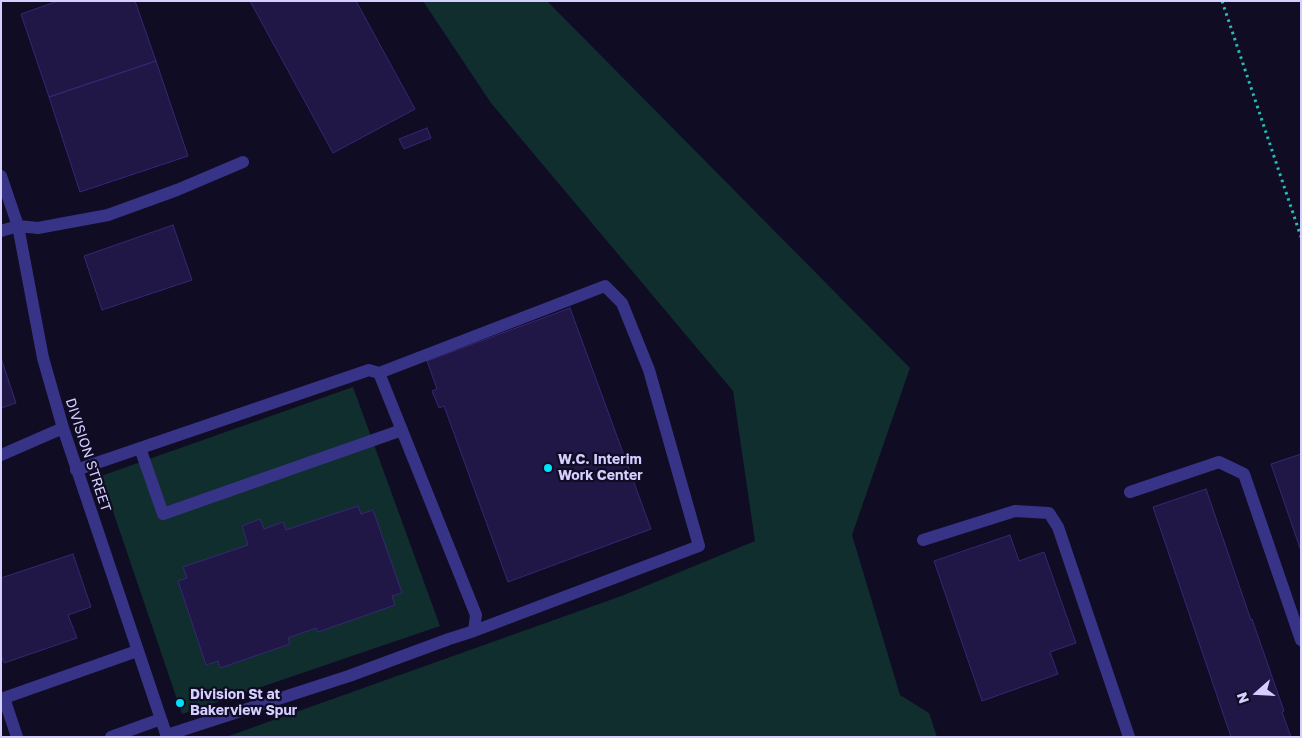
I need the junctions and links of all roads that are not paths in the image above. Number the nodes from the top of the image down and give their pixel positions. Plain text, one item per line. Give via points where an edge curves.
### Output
1 (242, 162) dead end
2 (1, 176) edge
3 (18, 226) junction
4 (1, 231) edge
5 (379, 373) junction
6 (63, 428) junction
7 (402, 430) junction
8 (140, 448) junction
9 (1, 454) edge
10 (76, 470) junction
11 (1130, 492) dead end
12 (923, 540) dead end
13 (474, 631) junction
14 (1301, 640) edge
15 (138, 651) junction
16 (2, 698) edge
17 (161, 719) junction
18 (167, 736) edge
19 (17, 737) edge
20 (111, 737) edge
21 (1129, 737) edge

1 - 3 street via 108,215 38,228
2 - 3 street, DIVISION STREET
3 - 4 street
3 - 6 street, DIVISION STREET via 43,358
5 - 7 street
5 - 8 street via 369,370
5 - 13 street via 605,286 622,302 649,370 699,546
6 - 9 street
6 - 10 street, DIVISION STREET
7 - 8 street via 163,514
7 - 13 street via 476,615
8 - 10 street
10 - 15 street, DIVISION STREET
11 - 14 street via 1219,462 1244,474
12 - 21 street via 1015,511 1049,513 1058,527
13 - 18 street
15 - 16 street
15 - 17 street, DIVISION STREET
16 - 19 street
17 - 18 street, DIVISION STREET
17 - 20 street

